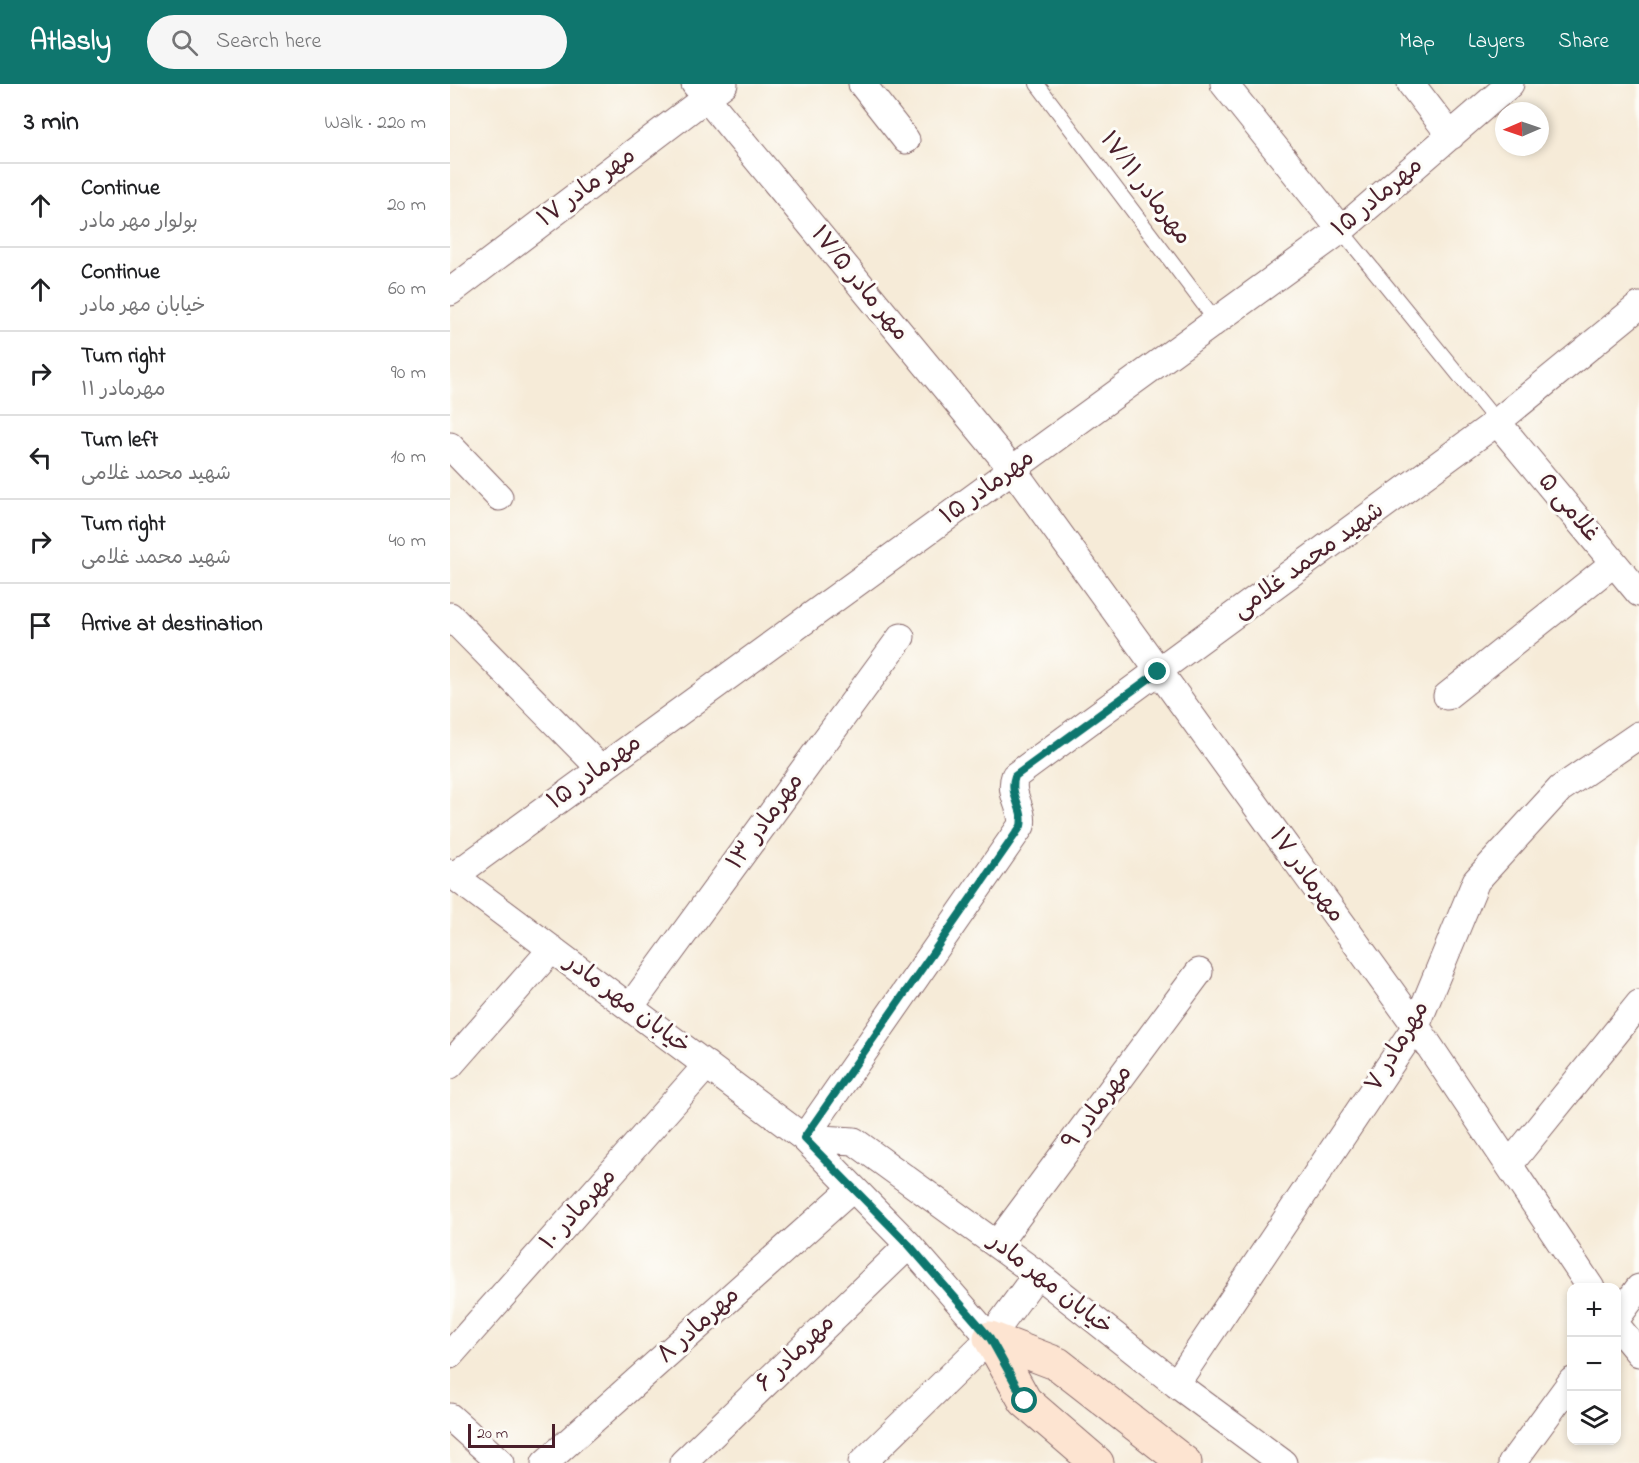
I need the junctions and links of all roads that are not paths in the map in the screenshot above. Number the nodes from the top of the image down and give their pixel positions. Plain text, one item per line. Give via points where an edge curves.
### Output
1 (862, 84) edge
2 (1037, 84) edge
3 (1224, 84) edge
4 (1411, 84) edge
5 (1510, 84) edge
6 (708, 88) edge
7 (1451, 136) junction
8 (906, 140) dead end
9 (1341, 230) junction
10 (450, 292) edge
11 (1639, 306) edge
12 (1216, 321) junction
13 (1497, 422) junction
14 (450, 446) edge
15 (1012, 470) junction
16 (499, 497) dead end
17 (1614, 563) junction
18 (1639, 593) edge
19 (450, 616) edge
20 (901, 637) dead end
21 (1158, 672) junction
22 (1447, 696) dead end
23 (1639, 735) edge
24 (601, 769) junction
25 (452, 874) edge
26 (552, 949) junction
27 (1199, 972) dead end
28 (1639, 1004) edge
29 (630, 1008) junction
30 (1416, 1026) junction
31 (450, 1065) edge
32 (707, 1065) junction
33 (804, 1138) junction
34 (1509, 1166) junction
35 (853, 1188) junction
36 (997, 1244) junction
37 (909, 1245) junction
38 (1037, 1274) junction
39 (1588, 1283) edge
40 (1639, 1288) edge
41 (1621, 1313) edge
42 (1621, 1330) edge
43 (990, 1338) junction
44 (1639, 1353) edge
45 (450, 1355) edge
46 (1176, 1384) junction
47 (1567, 1388) edge
48 (450, 1417) edge
49 (1167, 1458) edge
50 (501, 1463) edge
51 (545, 1463) edge
52 (682, 1463) edge
53 (862, 1463) edge
54 (1097, 1463) edge
55 (1283, 1463) edge
56 (1512, 1463) edge

1 - 8 street
2 - 12 lane, مهرمادر ۱۷/۱۱
3 - 9 street
4 - 7 street
5 - 7 street, مهرمادر ۱۵
6 - 10 street, مهر مادر ۱۷
6 - 15 street, مهر مادر ۱۷/۵
7 - 9 street, مهرمادر ۱۵
9 - 12 street, مهرمادر ۱۵
9 - 13 lane
11 - 13 street, شهید محمد غلامی
12 - 15 street, مهرمادر ۱۵
13 - 17 street, غلامی ۵
13 - 21 street, شهید محمد غلامی
14 - 16 street
15 - 21 street, مهرمادر ۱۷
15 - 24 street, مهرمادر ۱۵
17 - 18 street, غلامی ۵
17 - 22 street
19 - 24 street
20 - 29 street, مهرمادر ۱۳
21 - 30 street, مهرمادر ۱۷
21 - 33 street, شهید محمد غلامی via 1015,776 1011,785 1021,826
23 - 30 street, مهرمادر ۷ via 1560,789 1476,881
24 - 25 street, مهرمادر ۱۵
25 - 26 street, خیابان مهر مادر
26 - 29 street, خیابان مهر مادر
26 - 31 street
27 - 36 street, مهرمادر ۹
28 - 34 street
29 - 32 street, خیابان مهر مادر
30 - 34 street, مهرمادر ۱۷
30 - 46 street, مهرمادر ۷
32 - 33 street, خیابان مهر مادر
32 - 45 street, مهرمادر ۱۰
33 - 35 street, خیابان مهر مادر
33 - 36 street, خیابان مهر مادر via 854,1141
34 - 39 street, مهرمادر ۱۷
35 - 37 street, خیابان مهر مادر
35 - 51 street, مهرمادر ۸
36 - 38 street, خیابان مهر مادر
37 - 43 street, خیابان مهر مادر
37 - 52 street, مهرمادر ۶
38 - 43 street
38 - 46 street, خیابان مهر مادر
40 - 41 street
42 - 44 street
43 - 49 street via 1058,1364
43 - 53 street
43 - 54 street via 1025,1401
46 - 55 street, خیابان مهر مادر
47 - 56 street
48 - 50 street

